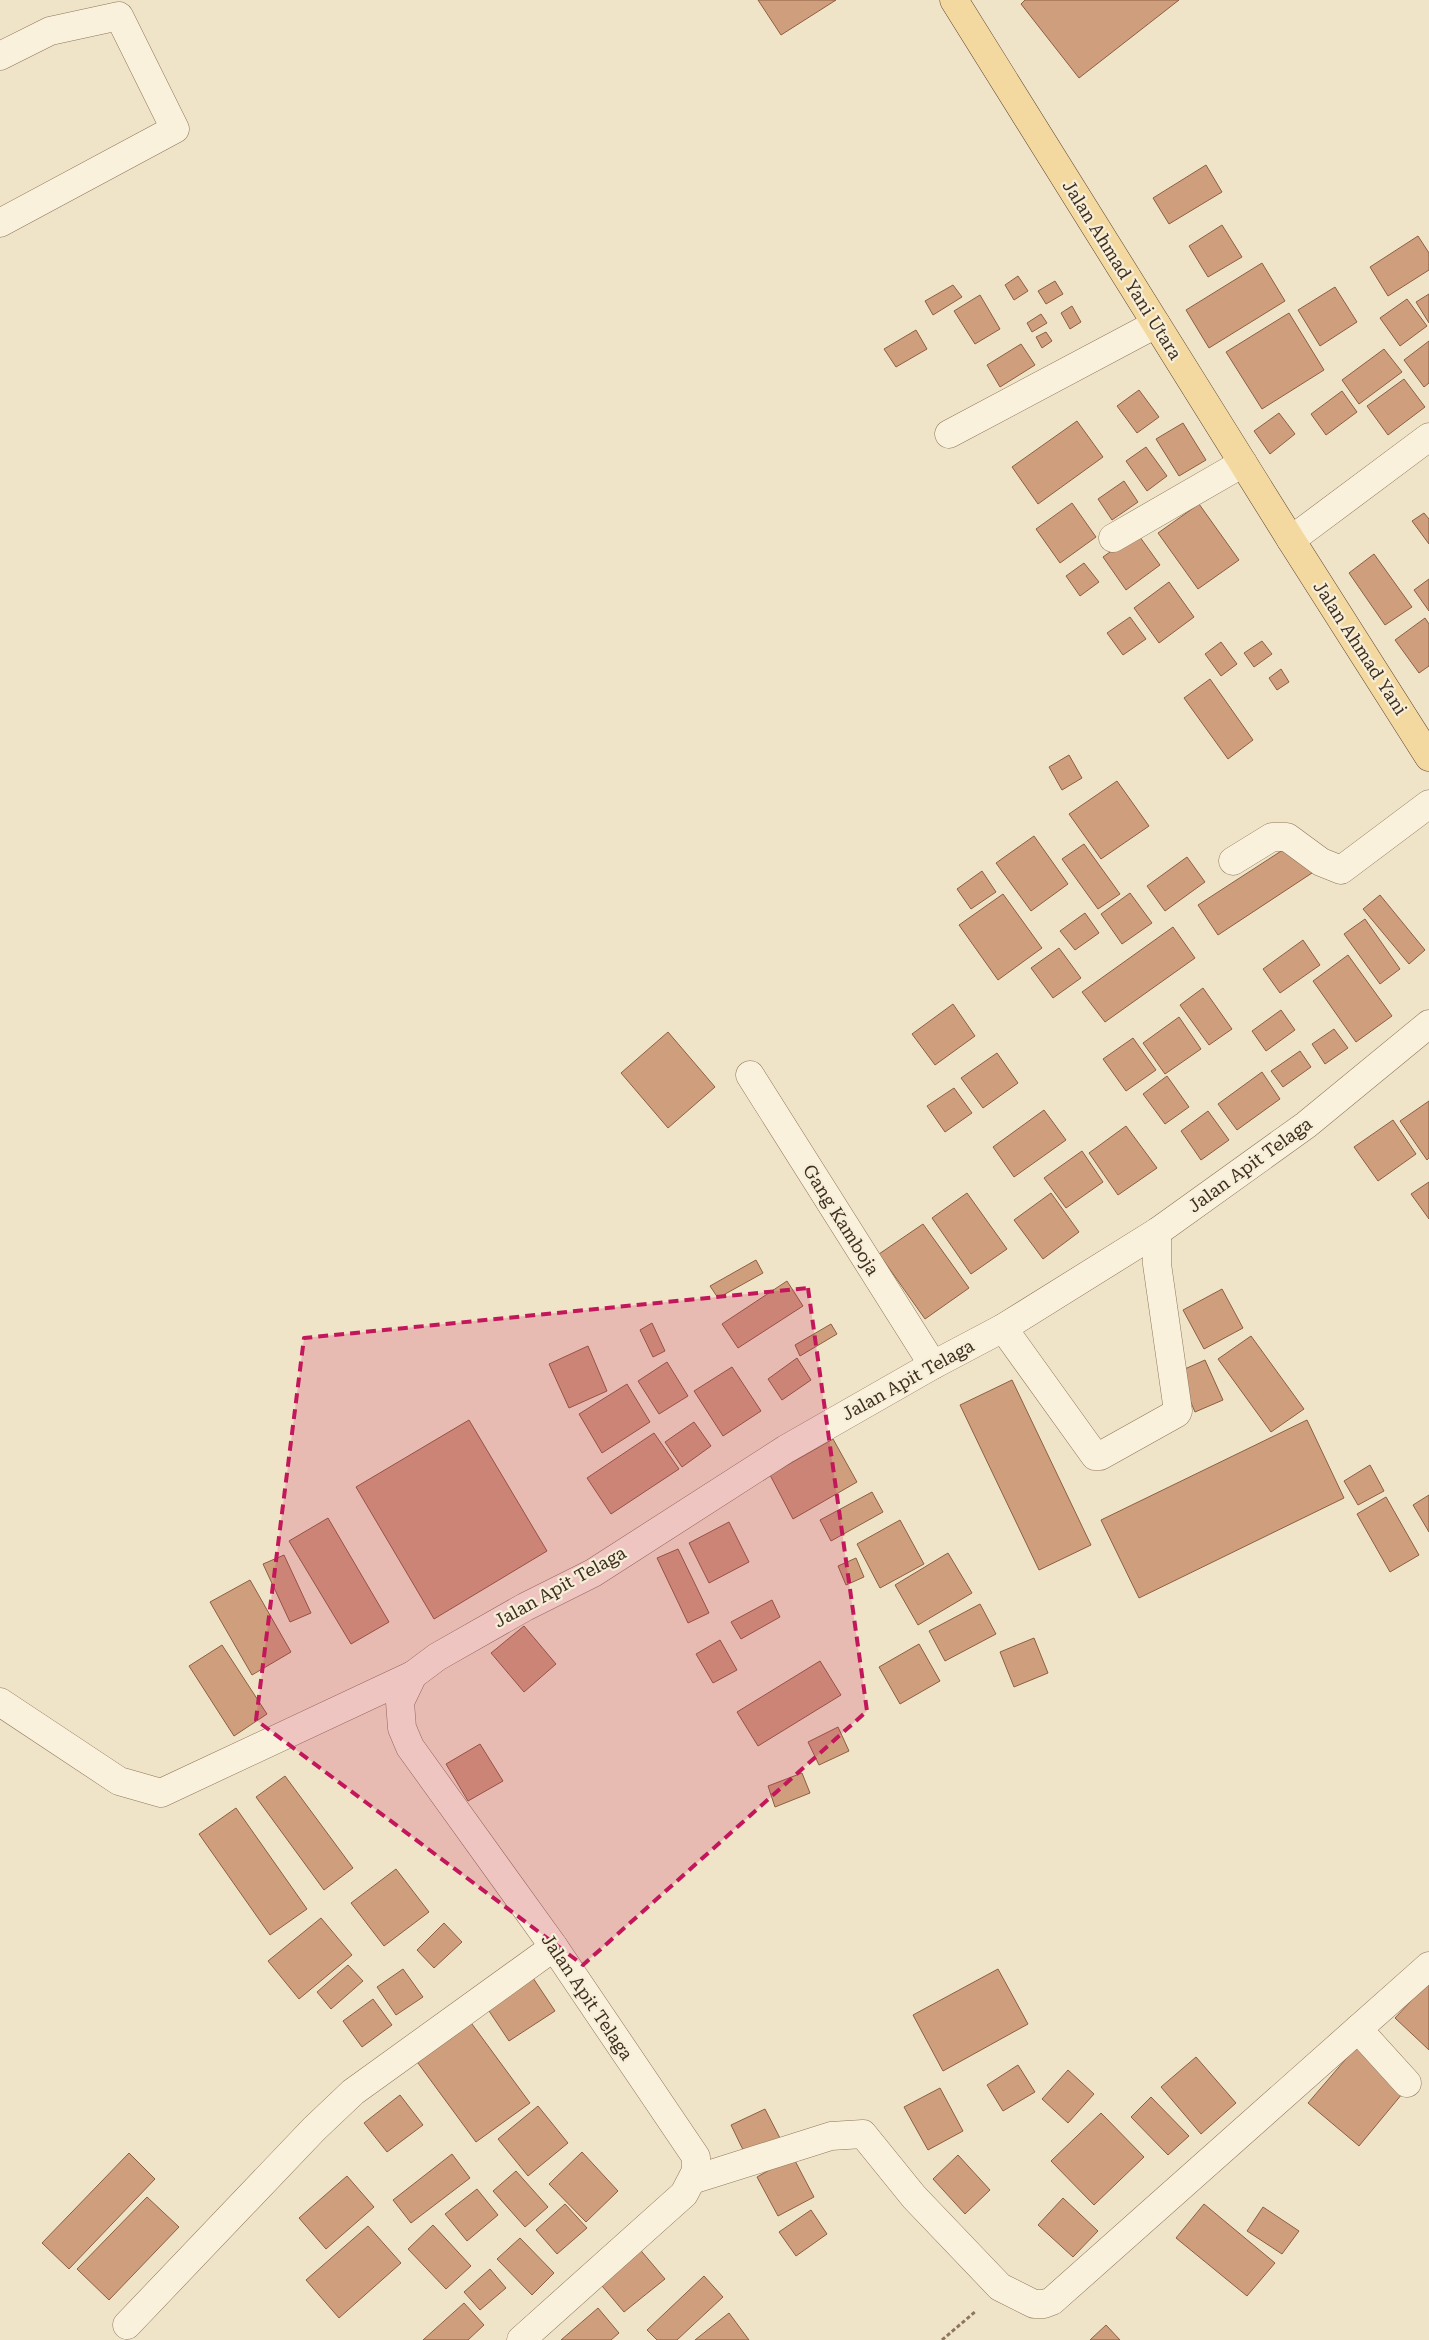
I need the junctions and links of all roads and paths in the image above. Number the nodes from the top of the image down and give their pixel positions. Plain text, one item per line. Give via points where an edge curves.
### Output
1 (954, 0) edge
2 (0, 56) edge
3 (0, 223) edge
4 (1156, 324) junction
5 (950, 434) dead end
6 (1429, 437) edge
7 (1243, 463) junction
8 (1113, 538) dead end
9 (1291, 540) junction
10 (1429, 757) edge
11 (1429, 804) edge
12 (1233, 861) dead end
13 (1429, 1024) edge
14 (750, 1075) dead end
15 (1157, 1232) junction
16 (1003, 1328) junction
17 (932, 1366) junction
18 (413, 1675) junction
19 (0, 1702) edge
20 (554, 1947) junction
21 (1429, 1966) edge
22 (1358, 2029) junction
23 (1407, 2083) dead end
24 (692, 2180) junction
25 (127, 2325) dead end
26 (956, 2330) dead end
27 (521, 2340) edge
28 (942, 2340) edge

1 - 4 main road, Jalan Ahmad Yani Utara
2 - 3 street via 50,31 119,16 175,129
4 - 5 street
4 - 7 main road, Jalan Ahmad Yani Utara
6 - 9 street
7 - 8 street
7 - 9 main road, Jalan Ahmad Yani Utara
9 - 10 main road, Jalan Ahmad Yani
11 - 12 street via 1341,870 1321,862 1287,837 1272,837
13 - 15 street, Jalan Apit Telaga via 1306,1125
14 - 17 street, Gang Kamboja
15 - 16 street, Jalan Apit Telaga
15 - 16 street via 1157,1264 1177,1412 1095,1456
16 - 17 street, Jalan Apit Telaga
17 - 18 street, Jalan Apit Telaga via 786,1449 593,1573 525,1607 437,1657
18 - 19 street via 161,1793 119,1781
18 - 20 street, Jalan Apit Telaga via 400,1702 402,1728 410,1747
20 - 24 street, Jalan Apit Telaga via 696,2157
20 - 25 street via 353,2092
21 - 22 street
22 - 23 street
22 - 24 street via 1052,2301 1044,2304 1034,2304 1000,2287 914,2197 863,2134 831,2136
24 - 27 street, Jalan Apit Telaga via 676,2203
26 - 28 path

